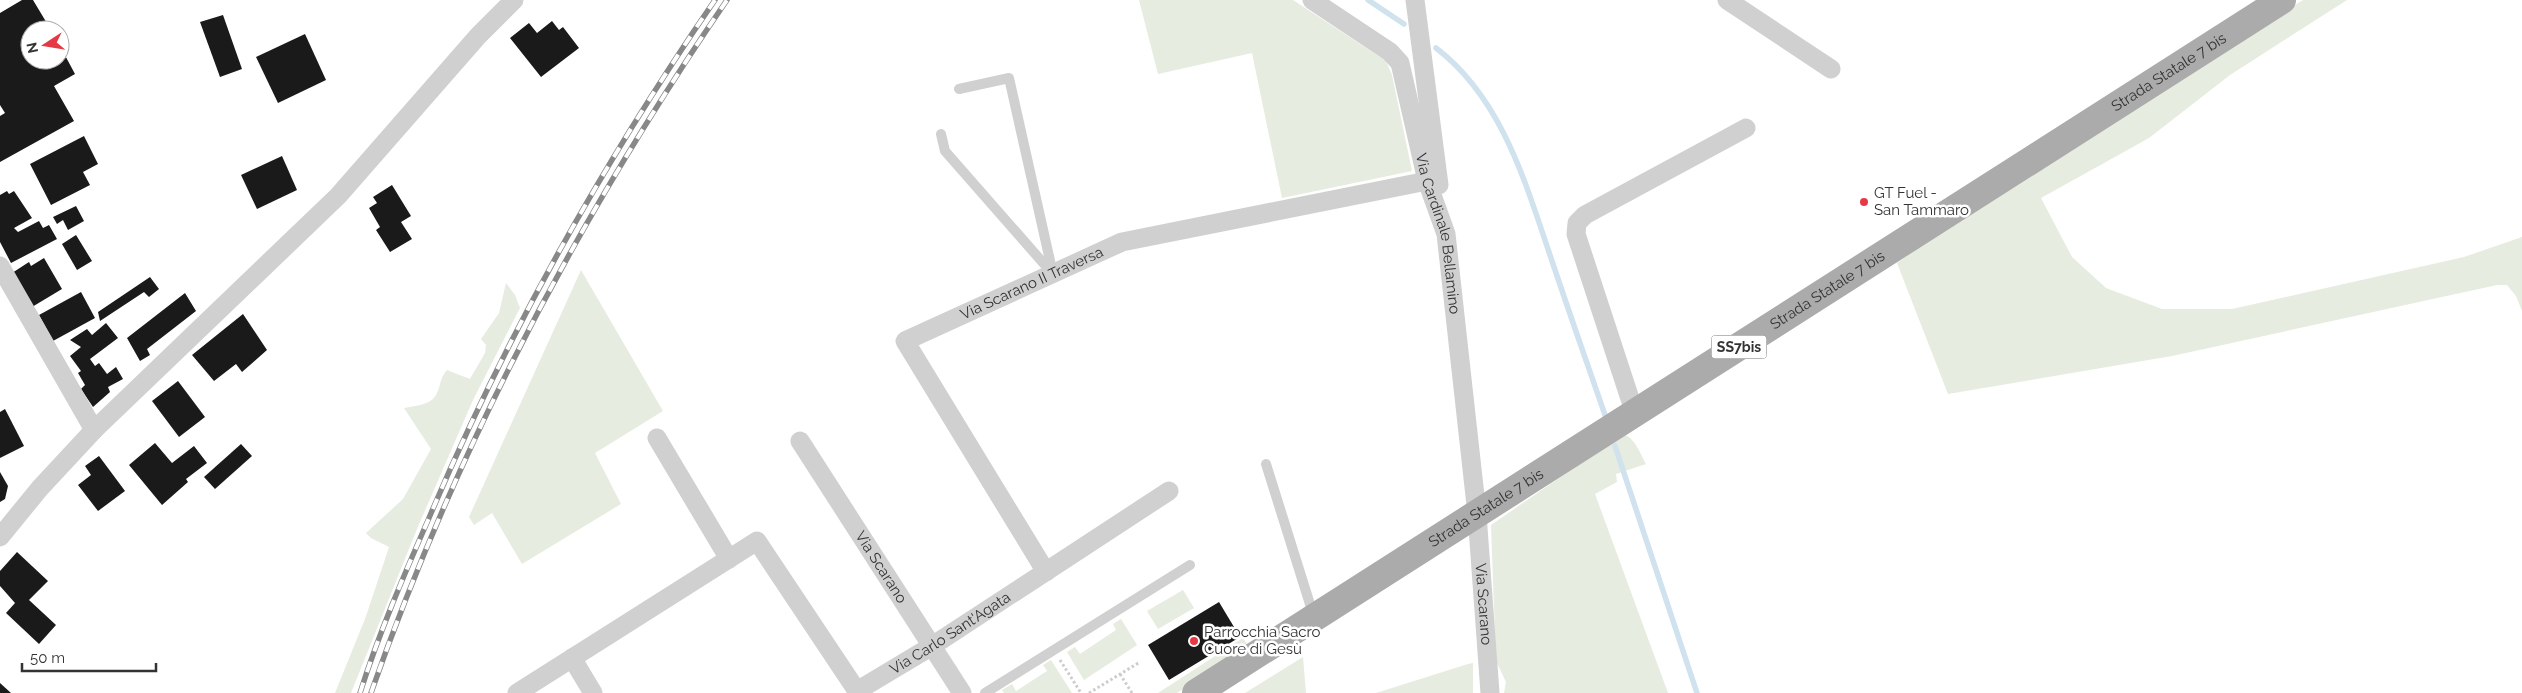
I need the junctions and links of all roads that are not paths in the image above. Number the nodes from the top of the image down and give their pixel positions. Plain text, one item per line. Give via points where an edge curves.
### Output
1 (514, 0) edge
2 (1312, 0) edge
3 (1415, 0) edge
4 (1727, 0) edge
5 (2282, 0) edge
6 (1831, 69) dead end
7 (958, 89) dead end
8 (1746, 128) dead end
9 (941, 134) dead end
10 (1427, 182) junction
11 (1446, 234) junction
12 (0, 266) edge
13 (1053, 274) junction
14 (1635, 414) junction
15 (94, 430) junction
16 (657, 438) dead end
17 (800, 441) dead end
18 (1266, 464) dead end
19 (1169, 492) dead end
20 (1477, 514) junction
21 (0, 537) edge
22 (729, 559) junction
23 (1190, 565) dead end
24 (1046, 572) junction
25 (1315, 618) junction
26 (932, 646) junction
27 (572, 658) junction
28 (1205, 690) edge
29 (517, 693) edge
30 (593, 693) edge
31 (962, 693) edge
32 (985, 693) edge
33 (1490, 693) edge

1 - 15 street via 478,36 338,196
2 - 10 street, Via Cardinale Bellamino via 1390,52 1400,63
3 - 11 street
4 - 6 street
5 - 14 main road, Strada Statale 7 bis / SS7bis
7 - 13 lane via 1009,78
8 - 14 street via 1577,222 1576,234
9 - 13 lane via 944,151
10 - 11 street, Via Cardinale Bellamino
10 - 13 street, Via Scarano II Traversa via 1122,242
11 - 20 street, Via Cardinale Bellamino
12 - 15 street
13 - 24 street, Via Scarano II Traversa via 905,341
14 - 20 main road, Strada Statale 7 bis / SS7bis
15 - 21 street
16 - 22 street
17 - 26 street, Via Scarano
18 - 25 lane
19 - 24 street, Via Carlo Sant'Agata
20 - 25 main road, Strada Statale 7 bis / SS7bis
20 - 33 street, Via Scarano
22 - 26 street, Via Carlo Sant'Agata via 757,541 857,691
22 - 27 street, Via Carlo Sant'Agata
23 - 32 lane
24 - 26 street, Via Carlo Sant'Agata
25 - 28 main road, Strada Statale 7 bis / SS7bis
26 - 31 street, Via Scarano
27 - 29 street, Via Carlo Sant'Agata
27 - 30 street

